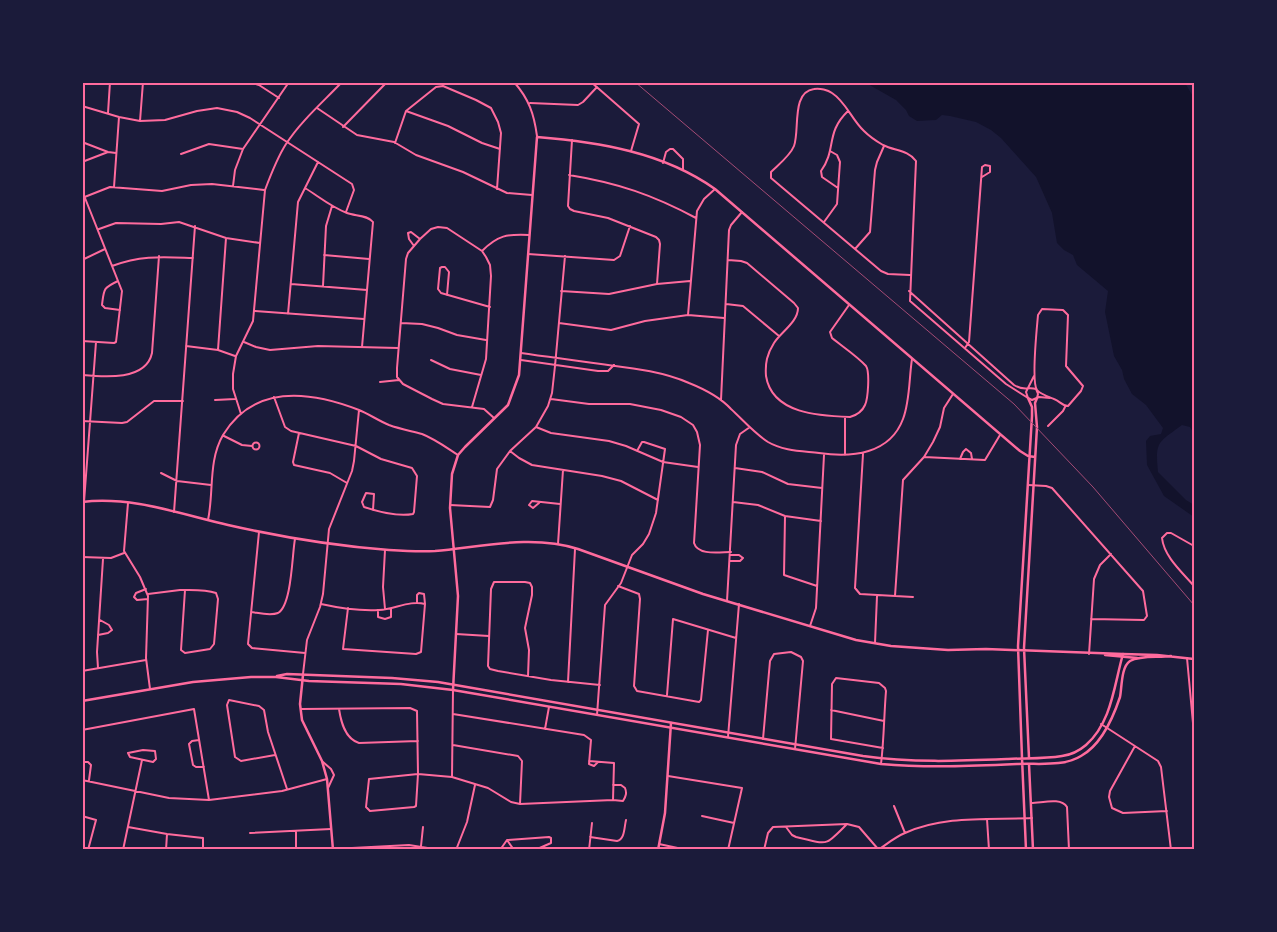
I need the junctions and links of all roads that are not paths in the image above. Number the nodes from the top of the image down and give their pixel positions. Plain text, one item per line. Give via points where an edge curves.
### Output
1 (110, 82) edge
2 (143, 82) edge
3 (249, 82) edge
4 (289, 82) edge
5 (342, 82) edge
6 (387, 82) edge
7 (514, 82) edge
8 (591, 82) edge
9 (597, 87) junction
10 (279, 98) junction
11 (530, 103) junction
12 (82, 106) edge
13 (317, 108) junction
14 (406, 111) junction
15 (848, 111) junction
16 (108, 113) junction
17 (119, 117) junction
18 (140, 121) junction
19 (260, 124) junction
20 (343, 127) junction
21 (537, 137) junction
22 (572, 140) junction
23 (82, 142) edge
24 (287, 142) junction
25 (395, 143) junction
26 (884, 146) junction
27 (243, 149) junction
28 (500, 149) junction
29 (631, 151) junction
30 (830, 151) junction
31 (108, 152) junction
32 (117, 153) junction
33 (181, 154) dead end
34 (82, 162) edge
35 (318, 162) junction
36 (662, 163) junction
37 (683, 170) junction
38 (569, 175) junction
39 (982, 177) junction
40 (233, 186) junction
41 (114, 187) junction
42 (304, 188) junction
43 (838, 188) junction
44 (497, 189) junction
45 (715, 189) junction
46 (265, 190) junction
47 (532, 195) junction
48 (84, 198) edge
49 (332, 206) junction
50 (346, 212) junction
51 (742, 212) junction
52 (696, 218) junction
53 (824, 222) junction
54 (195, 226) junction
55 (630, 226) junction
56 (98, 229) junction
57 (529, 235) junction
58 (226, 238) junction
59 (420, 239) junction
60 (260, 243) junction
61 (414, 246) junction
62 (105, 249) junction
63 (855, 249) junction
64 (482, 251) junction
65 (528, 254) junction
66 (159, 256) junction
67 (324, 256) junction
68 (565, 256) junction
69 (192, 258) junction
70 (370, 259) junction
71 (82, 260) edge
72 (728, 260) junction
73 (112, 266) junction
74 (910, 275) junction
75 (118, 281) junction
76 (691, 281) junction
77 (291, 284) junction
78 (657, 284) junction
79 (323, 286) junction
80 (368, 290) junction
81 (562, 290) junction
82 (909, 292) junction
83 (447, 294) junction
84 (726, 304) junction
85 (850, 305) junction
86 (490, 307) junction
87 (121, 310) junction
88 (254, 311) junction
89 (288, 314) junction
90 (688, 314) junction
91 (725, 318) junction
92 (365, 319) junction
93 (400, 323) junction
94 (559, 323) junction
95 (779, 336) junction
96 (487, 340) junction
97 (82, 341) edge
98 (96, 342) junction
99 (244, 342) junction
100 (968, 344) junction
101 (186, 346) junction
102 (362, 347) junction
103 (398, 348) junction
104 (965, 348) junction
105 (218, 350) junction
106 (521, 354) junction
107 (236, 356) junction
108 (556, 358) junction
109 (912, 358) junction
110 (432, 360) dead end
111 (521, 360) junction
112 (555, 366) junction
113 (614, 366) junction
114 (1034, 374) junction
115 (82, 375) edge
116 (482, 375) junction
117 (94, 376) junction
118 (399, 380) junction
119 (380, 382) dead end
120 (1028, 389) junction
121 (1037, 390) junction
122 (953, 394) junction
123 (274, 397) junction
124 (1028, 398) junction
125 (1037, 398) junction
126 (1052, 398) junction
127 (550, 399) junction
128 (214, 400) dead end
129 (236, 400) junction
130 (721, 400) junction
131 (183, 401) junction
132 (1065, 406) junction
133 (472, 407) junction
134 (359, 410) junction
135 (241, 414) junction
136 (845, 417) junction
137 (495, 418) junction
138 (82, 421) edge
139 (90, 422) junction
140 (536, 426) junction
141 (1048, 426) dead end
142 (750, 427) junction
143 (299, 433) junction
144 (1000, 434) junction
145 (223, 436) junction
146 (252, 446) dead end
147 (356, 446) junction
148 (510, 451) junction
149 (637, 451) junction
150 (824, 454) junction
151 (863, 454) junction
152 (458, 455) junction
153 (845, 455) junction
154 (1029, 456) junction
155 (1035, 456) junction
156 (924, 457) junction
157 (960, 459) junction
158 (972, 460) junction
159 (663, 462) junction
160 (698, 467) junction
161 (735, 468) junction
162 (562, 470) junction
163 (161, 472) dead end
164 (177, 480) junction
165 (348, 483) junction
166 (1027, 484) junction
167 (212, 485) junction
168 (1034, 485) junction
169 (822, 488) junction
170 (658, 500) junction
171 (84, 502) edge
172 (128, 502) junction
173 (733, 502) junction
174 (539, 503) dead end
175 (560, 504) junction
176 (450, 505) junction
177 (373, 510) junction
178 (174, 512) junction
179 (785, 516) junction
180 (208, 520) junction
181 (820, 520) junction
182 (259, 532) junction
183 (295, 538) junction
184 (327, 544) junction
185 (558, 544) junction
186 (1194, 546) edge
187 (575, 548) junction
188 (454, 549) junction
189 (386, 550) junction
190 (124, 553) junction
191 (731, 554) junction
192 (1111, 554) junction
193 (82, 557) edge
194 (103, 558) junction
195 (730, 561) junction
196 (628, 566) junction
197 (618, 586) junction
198 (817, 586) junction
199 (1194, 586) edge
200 (146, 589) junction
201 (185, 590) junction
202 (148, 594) junction
203 (877, 595) junction
204 (895, 596) junction
205 (913, 597) dead end
206 (148, 599) junction
207 (727, 601) junction
208 (417, 602) junction
209 (321, 604) junction
210 (425, 604) junction
211 (739, 604) junction
212 (348, 608) junction
213 (391, 609) junction
214 (378, 610) junction
215 (385, 610) junction
216 (251, 612) junction
217 (1091, 619) junction
218 (100, 620) junction
219 (810, 626) junction
220 (708, 630) junction
221 (456, 634) junction
222 (98, 635) junction
223 (489, 636) junction
224 (736, 638) junction
225 (875, 643) junction
226 (1018, 651) junction
227 (1024, 651) junction
228 (305, 653) junction
229 (1089, 654) junction
230 (1122, 656) junction
231 (1171, 656) junction
232 (1138, 658) junction
233 (1187, 658) junction
234 (1194, 658) edge
235 (146, 660) junction
236 (98, 668) junction
237 (82, 671) edge
238 (303, 675) junction
239 (528, 676) junction
240 (276, 677) junction
241 (302, 680) junction
242 (568, 682) junction
243 (454, 685) junction
244 (600, 685) junction
245 (150, 689) junction
246 (453, 690) junction
247 (667, 696) junction
248 (82, 700) edge
249 (549, 707) junction
250 (301, 709) junction
251 (339, 709) junction
252 (598, 710) junction
253 (831, 710) junction
254 (453, 714) junction
255 (597, 715) junction
256 (1194, 719) edge
257 (884, 720) junction
258 (672, 723) junction
259 (1101, 724) junction
260 (1106, 727) junction
261 (671, 728) junction
262 (545, 729) junction
263 (82, 730) edge
264 (728, 733) junction
265 (1194, 734) edge
266 (728, 738) junction
267 (763, 739) junction
268 (199, 740) junction
269 (418, 741) junction
270 (796, 744) junction
271 (453, 745) junction
272 (1135, 746) junction
273 (882, 748) junction
274 (795, 750) junction
275 (275, 756) junction
276 (1022, 758) junction
277 (1029, 758) junction
278 (882, 759) junction
279 (142, 760) junction
280 (322, 761) junction
281 (589, 761) junction
282 (82, 762) edge
283 (598, 762) junction
284 (881, 764) junction
285 (1022, 764) junction
286 (1030, 764) junction
287 (204, 767) junction
288 (418, 774) junction
289 (668, 776) junction
290 (452, 777) junction
291 (327, 779) junction
292 (82, 780) edge
293 (89, 781) junction
294 (476, 784) junction
295 (614, 785) junction
296 (328, 788) junction
297 (287, 790) junction
298 (136, 792) junction
299 (209, 800) junction
300 (613, 800) junction
301 (1031, 803) junction
302 (520, 804) junction
303 (894, 806) dead end
304 (1167, 811) junction
305 (82, 816) edge
306 (702, 816) dead end
307 (1024, 818) junction
308 (1032, 818) junction
309 (988, 819) junction
310 (626, 820) dead end
311 (592, 823) dead end
312 (734, 823) junction
313 (847, 824) junction
314 (128, 826) junction
315 (423, 827) dead end
316 (786, 827) junction
317 (331, 829) junction
318 (296, 831) junction
319 (250, 833) dead end
320 (905, 833) junction
321 (167, 834) junction
322 (590, 837) junction
323 (507, 840) junction
324 (659, 844) junction
325 (421, 846) junction
326 (368, 848) edge
327 (333, 849) edge
328 (88, 850) edge
329 (123, 850) edge
330 (166, 850) edge
331 (202, 850) edge
332 (296, 850) edge
333 (440, 850) edge
334 (456, 850) edge
335 (500, 850) edge
336 (514, 850) edge
337 (535, 850) edge
338 (589, 850) edge
339 (658, 850) edge
340 (686, 850) edge
341 (728, 850) edge
342 (764, 850) edge
343 (878, 850) edge
344 (988, 850) edge
345 (1026, 850) edge
346 (1033, 850) edge
347 (1068, 850) edge
348 (1171, 850) edge

1 - 16 street
2 - 18 street
3 - 10 street
4 - 10 street
5 - 13 street
6 - 20 street
7 - 11 street
8 - 9 street
9 - 11 street via 578,105
9 - 29 street via 639,124
10 - 19 street
11 - 21 street
12 - 16 street
13 - 20 street
13 - 24 street
14 - 25 street
14 - 28 street
14 - 28 street via 436,86 443,86 491,108 501,133
15 - 26 street via 864,131
15 - 30 street via 834,128
15 - 53 street via 839,98 828,91 815,89 804,94 794,146 770,175
16 - 17 street
17 - 18 street
17 - 32 street
18 - 19 street via 165,120 217,108 237,112
19 - 24 street
19 - 27 street
20 - 25 street via 357,135
21 - 22 street
21 - 47 street
22 - 29 street
22 - 38 street
23 - 31 street
24 - 35 street
24 - 46 street
25 - 44 street
26 - 63 street via 875,170 870,232
26 - 74 street via 903,151 916,162
27 - 33 street via 209,144
27 - 40 street
28 - 44 street
29 - 36 street
30 - 43 street via 840,162
30 - 43 street via 820,174
31 - 32 street
31 - 34 street
32 - 41 street
35 - 42 street
35 - 50 street via 354,187
36 - 37 street
36 - 37 street via 666,152 673,149 684,159
37 - 45 street
38 - 52 street via 641,192
38 - 55 street via 570,209
39 - 39 street via 990,172 990,166 983,165
39 - 100 street
40 - 41 street via 191,185 162,190
40 - 46 street
41 - 48 street
42 - 49 street
42 - 77 street via 298,202
43 - 53 street via 835,208
44 - 47 street
45 - 51 street
45 - 52 street via 699,206
46 - 60 street
47 - 57 street
48 - 56 street
49 - 50 street
49 - 67 street via 326,226
50 - 70 street via 370,218 373,222
51 - 72 street via 729,230
51 - 85 street
52 - 76 street
53 - 63 street
54 - 56 street via 179,222 116,223
54 - 58 street
54 - 69 street
55 - 68 street via 617,259
55 - 78 street via 659,240
56 - 62 street
57 - 64 street via 500,237
57 - 65 street
58 - 60 street
58 - 105 street
59 - 61 street
59 - 61 street via 408,233
59 - 64 street via 438,227 446,228
60 - 88 street
61 - 93 street via 406,259
62 - 71 street
62 - 73 street
63 - 74 street via 884,273
64 - 86 street via 490,265
65 - 68 street
65 - 106 street
66 - 69 street
66 - 73 street via 137,258
66 - 117 street via 151,358 144,367 121,376
67 - 70 street
67 - 79 street
68 - 81 street
69 - 101 street
70 - 80 street
72 - 84 street
72 - 95 street via 746,263 798,308 796,317
73 - 75 street
74 - 82 street
75 - 87 street via 122,291
75 - 87 street via 106,287 102,305
76 - 78 street
76 - 90 street
77 - 79 street
77 - 89 street
78 - 81 street via 609,294
79 - 80 street
80 - 92 street
81 - 94 street
82 - 100 street
82 - 104 street via 910,301
83 - 83 street via 449,272 442,267 438,289
83 - 86 street
84 - 91 street
84 - 95 street via 743,306
85 - 109 street
85 - 136 street via 830,335 866,367 868,378 864,407 856,415
86 - 96 street
87 - 98 street via 116,342
88 - 89 street
88 - 99 street
89 - 92 street
90 - 91 street
90 - 94 street via 611,330
91 - 130 street
92 - 102 street
93 - 96 street via 422,324
93 - 103 street
94 - 108 street
95 - 136 street via 765,364 767,380 775,396 799,411
96 - 116 street
97 - 98 street
98 - 117 street
99 - 102 street via 270,350
99 - 107 street
100 - 104 street
100 - 120 street via 1015,386
101 - 105 street
101 - 131 street
102 - 103 street
103 - 118 street
104 - 124 street via 1006,384
105 - 107 street
106 - 108 street
106 - 111 street
107 - 129 street via 232,379
108 - 112 street
108 - 113 street
109 - 122 street
109 - 151 street via 901,424 883,445
110 - 116 street via 450,369
111 - 112 street
111 - 137 street via 516,388 508,405
112 - 113 street via 608,371
112 - 127 street
113 - 130 street via 680,379
114 - 120 street
114 - 121 street
114 - 132 street via 1039,311 1061,310 1067,314 1066,366 1083,386 1071,404
115 - 117 street
116 - 133 street
117 - 139 street
118 - 119 street
118 - 133 street via 443,404
120 - 121 street
120 - 124 street
121 - 125 street
121 - 126 street
122 - 144 street
122 - 156 street
123 - 134 street via 305,396
123 - 135 street
123 - 143 street via 285,427
124 - 125 street
124 - 154 street via 1032,410
125 - 126 street
125 - 155 street
126 - 132 street
127 - 140 street
127 - 160 street via 589,404 630,404 681,417 697,432 700,445
128 - 129 street
129 - 135 street
130 - 142 street
131 - 139 street via 154,401 127,422
131 - 164 street
132 - 141 street
133 - 137 street via 487,410
134 - 147 street
134 - 152 street via 389,425 423,435
135 - 145 street
136 - 153 street
137 - 152 street
138 - 139 street
139 - 171 street
140 - 148 street
140 - 149 street via 551,433 609,440
142 - 150 street via 768,442 781,447
142 - 161 street via 738,439
143 - 147 street
143 - 165 street via 294,465 330,473
144 - 154 street
144 - 158 street via 985,460
145 - 146 street
145 - 167 street via 214,459
147 - 165 street
147 - 177 street via 412,468 417,476 412,514
148 - 162 street via 532,465
148 - 176 street via 497,469 490,507
149 - 159 street
149 - 159 street via 642,442 659,446 665,449
150 - 153 street
150 - 169 street
151 - 153 street
151 - 203 street via 856,588 860,594
152 - 176 street via 452,474
154 - 155 street
154 - 166 street
155 - 168 street
156 - 157 street
156 - 204 street via 903,480
157 - 158 street
157 - 158 street via 966,449
159 - 160 street
159 - 170 street
160 - 191 street via 695,547 701,551
161 - 169 street via 762,472 788,484
161 - 173 street
162 - 170 street via 622,481
162 - 175 street
163 - 164 street
164 - 167 street
164 - 178 street
165 - 184 street via 332,520
166 - 168 street
166 - 226 street
167 - 180 street
168 - 192 street via 1052,488
168 - 227 street
169 - 181 street
170 - 196 street via 649,534 632,555
171 - 172 street
172 - 178 street
172 - 190 street
173 - 179 street via 758,505
173 - 191 street
174 - 175 street
175 - 185 street
176 - 188 street
177 - 177 street via 362,505 366,493 374,494
178 - 180 street
179 - 181 street
179 - 198 street via 784,575
180 - 182 street
181 - 198 street
182 - 183 street
182 - 216 street
183 - 184 street
183 - 216 street via 289,591 282,610 276,614
184 - 189 street
184 - 209 street
185 - 187 street
185 - 188 street via 512,543
186 - 199 street via 1171,533 1162,538 1165,550
187 - 196 street
187 - 242 street
188 - 189 street via 423,552
188 - 221 street via 458,594
189 - 215 street
190 - 194 street
190 - 200 street
191 - 195 street
191 - 195 street via 743,558
192 - 217 street via 1096,574
192 - 217 street via 1143,591 1147,616 1144,620
193 - 194 street
194 - 218 street
195 - 207 street
196 - 197 street
196 - 207 street
197 - 244 street via 605,605
197 - 247 street via 638,594 640,599 634,689
198 - 219 street
200 - 202 street
200 - 206 street via 134,596 136,600
201 - 201 street via 181,650 185,653 212,648 217,595 213,591
201 - 202 street
202 - 206 street
203 - 204 street
203 - 225 street
204 - 205 street
206 - 235 street
207 - 211 street
208 - 210 street
208 - 210 street via 419,593 424,594
208 - 213 street
209 - 212 street
209 - 228 street
210 - 212 street via 422,652 419,654 343,649
211 - 219 street
211 - 224 street
212 - 214 street
213 - 214 street via 391,617 385,619 378,617
213 - 215 street
214 - 215 street
216 - 228 street via 250,646
217 - 229 street
218 - 222 street
218 - 222 street via 112,630
219 - 225 street via 842,637
220 - 224 street
220 - 247 street via 701,700
220 - 247 street via 673,619
221 - 223 street
221 - 243 street
222 - 236 street
223 - 239 street via 488,666
223 - 239 street via 492,584 506,581 530,583 531,600 525,628 529,650
224 - 264 street
225 - 226 street
226 - 227 street
226 - 276 street
227 - 229 street
227 - 277 street
228 - 238 street
229 - 230 street
230 - 231 street
230 - 232 street
230 - 259 street via 1114,695
231 - 232 street
231 - 233 street
232 - 260 street via 1125,667 1118,700
233 - 234 street
233 - 256 street
235 - 236 street
235 - 245 street
236 - 237 street
238 - 240 street
238 - 241 street
238 - 243 street
239 - 242 street
240 - 241 street
240 - 245 street via 211,680
241 - 246 street
241 - 250 street
242 - 244 street
243 - 246 street
243 - 252 street
244 - 252 street
245 - 248 street
246 - 249 street
246 - 254 street
249 - 255 street
249 - 262 street
250 - 251 street
250 - 280 street via 303,725
251 - 269 street via 346,732 353,741
251 - 269 street via 414,709
252 - 255 street
252 - 258 street
253 - 257 street
253 - 257 street via 832,684 836,678 879,683 886,691
253 - 273 street via 831,739
254 - 262 street
254 - 271 street
255 - 261 street
256 - 265 street
257 - 273 street
258 - 261 street
258 - 264 street
259 - 260 street
259 - 277 street via 1089,741 1074,752
260 - 272 street
260 - 286 street via 1095,744 1078,758
261 - 266 street
261 - 289 street
262 - 281 street via 589,738
263 - 268 street via 194,710
264 - 266 street
264 - 267 street
266 - 274 street
267 - 270 street
267 - 270 street via 770,661 774,654 791,652 802,657
268 - 287 street
268 - 287 street via 189,744 190,751 193,765
269 - 288 street
270 - 274 street
270 - 278 street
271 - 290 street
271 - 302 street via 518,756 522,762
272 - 304 street via 1158,761 1161,767
272 - 304 street via 1110,791 1112,808 1123,813
273 - 278 street
274 - 284 street
275 - 275 street via 264,710 260,706 229,700 227,705 235,757 241,761
275 - 297 street
276 - 277 street
276 - 278 street via 932,762
276 - 285 street
277 - 286 street
278 - 284 street
279 - 279 street via 155,761 155,751 128,754
279 - 298 street
280 - 291 street
280 - 296 street via 334,775
281 - 283 street
281 - 283 street via 590,766
282 - 293 street via 91,766
283 - 295 street via 614,763
284 - 285 street via 937,767
285 - 286 street
285 - 307 street
286 - 301 street
287 - 299 street
288 - 288 street via 414,807 367,810 371,778
288 - 290 street
289 - 312 street via 742,788
289 - 324 street
290 - 294 street
291 - 296 street
291 - 297 street
292 - 293 street
293 - 298 street
294 - 302 street
294 - 334 street
295 - 300 street
295 - 300 street via 625,788 626,796 623,801
296 - 317 street
297 - 299 street
298 - 299 street
298 - 314 street
300 - 302 street
301 - 308 street
301 - 347 street via 1059,801 1067,806
303 - 320 street
304 - 348 street
305 - 328 street via 96,820
306 - 312 street
307 - 308 street
307 - 309 street
307 - 345 street
308 - 346 street
309 - 320 street via 942,822
309 - 344 street
310 - 322 street via 620,840
311 - 322 street
312 - 341 street
313 - 316 street
313 - 316 street via 826,844 796,837
313 - 343 street via 859,827
314 - 321 street
314 - 329 street
315 - 325 street
316 - 342 street via 770,830
317 - 318 street
317 - 327 street
318 - 319 street
318 - 332 street
320 - 343 street
321 - 330 street
321 - 331 street via 203,838
322 - 338 street
323 - 335 street
323 - 336 street
323 - 337 street via 551,838 551,843
324 - 339 street
324 - 340 street
325 - 326 street
325 - 333 street
326 - 327 street

